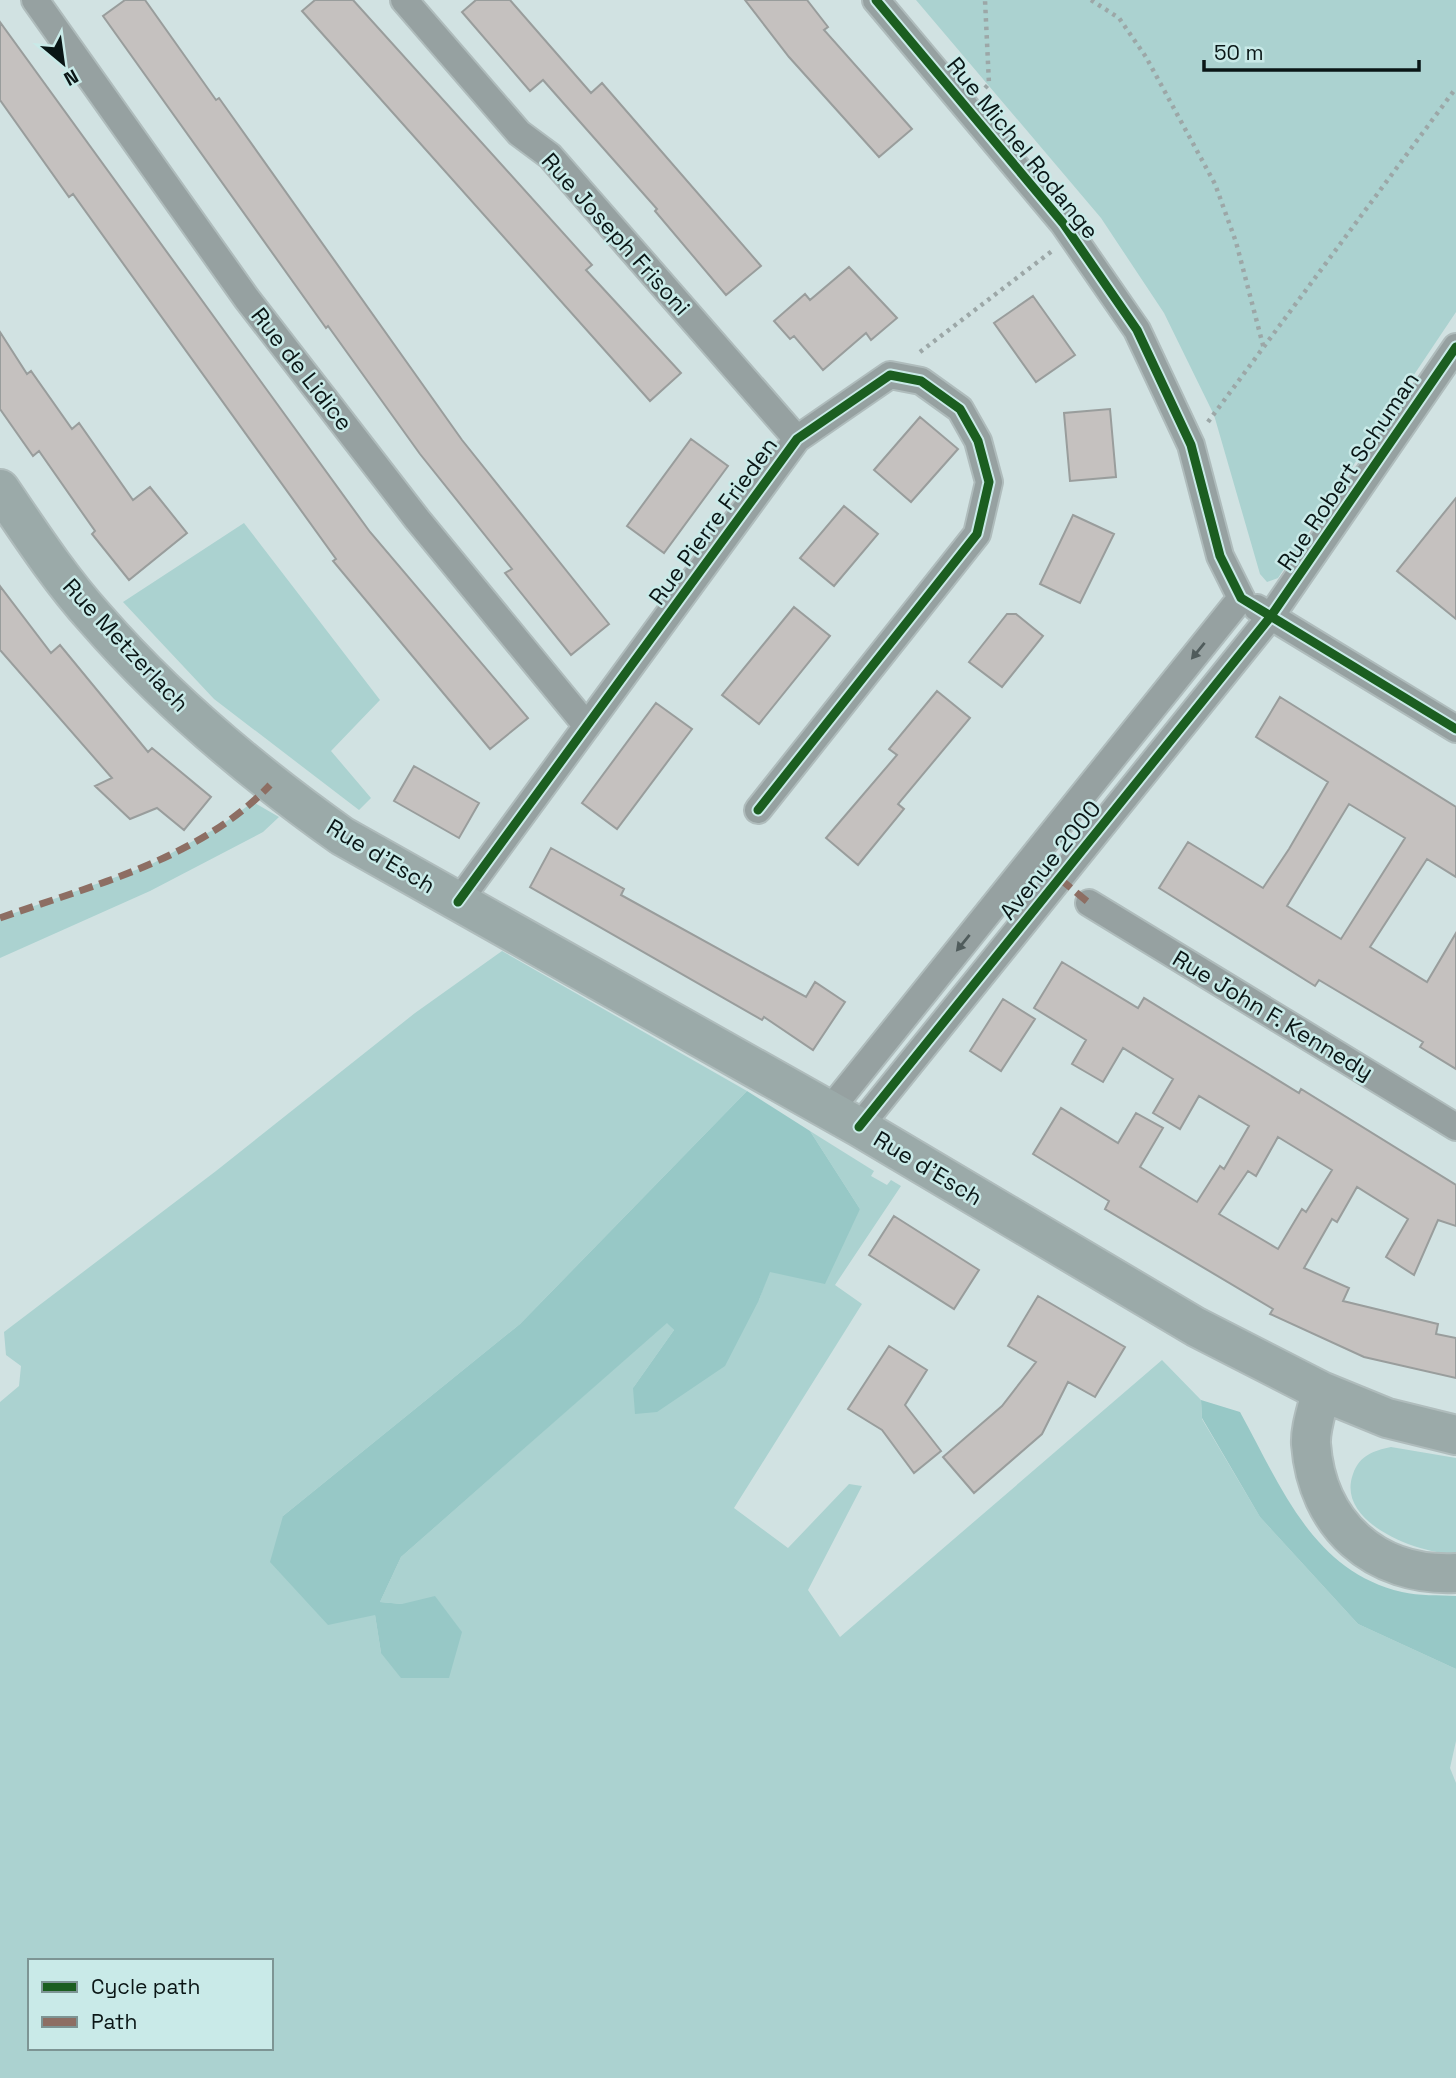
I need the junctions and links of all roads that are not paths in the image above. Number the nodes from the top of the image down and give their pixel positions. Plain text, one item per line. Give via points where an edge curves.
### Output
1 (34, 0) edge
2 (404, 0) edge
3 (876, 0) edge
4 (1456, 347) edge
5 (797, 439) junction
6 (0, 489) edge
7 (1241, 598) junction
8 (1272, 616) junction
9 (587, 726) junction
10 (1456, 729) edge
11 (270, 785) joint
12 (758, 810) dead end
13 (458, 902) junction
14 (1089, 904) dead end
15 (844, 1119) junction
16 (1456, 1127) edge
17 (1321, 1391) junction
18 (1456, 1435) edge
19 (1456, 1573) edge

1 - 9 street, Rue de Lidice via 247,299 417,519
2 - 5 street, Rue Joseph Frisoni via 519,133 550,156
3 - 7 street, Rue Michel Rodange via 1072,235 1137,330 1191,445 1220,556
4 - 8 street, Rue Robert Schuman
5 - 9 street, Rue Pierre Frieden
5 - 12 street, Rue Pierre Frieden via 890,375 921,381 960,409 989,482 977,534
6 - 11 main road, Rue Metzerlach via 96,619 206,730
7 - 8 street
7 -> 15 street, Avenue 2000
8 - 10 street
8 - 15 street, Avenue 2000
9 - 13 street, Rue Pierre Frieden
11 - 13 main road, Rue d'Esch via 342,836
13 - 15 main road, Rue d'Esch
14 - 16 street, Rue John F. Kennedy
15 - 17 main road, Rue d'Esch via 1196,1328
17 - 18 main road, Rue d'Esch via 1387,1418
17 - 19 main road via 1311,1442 1320,1493 1345,1533 1387,1562 1422,1573

